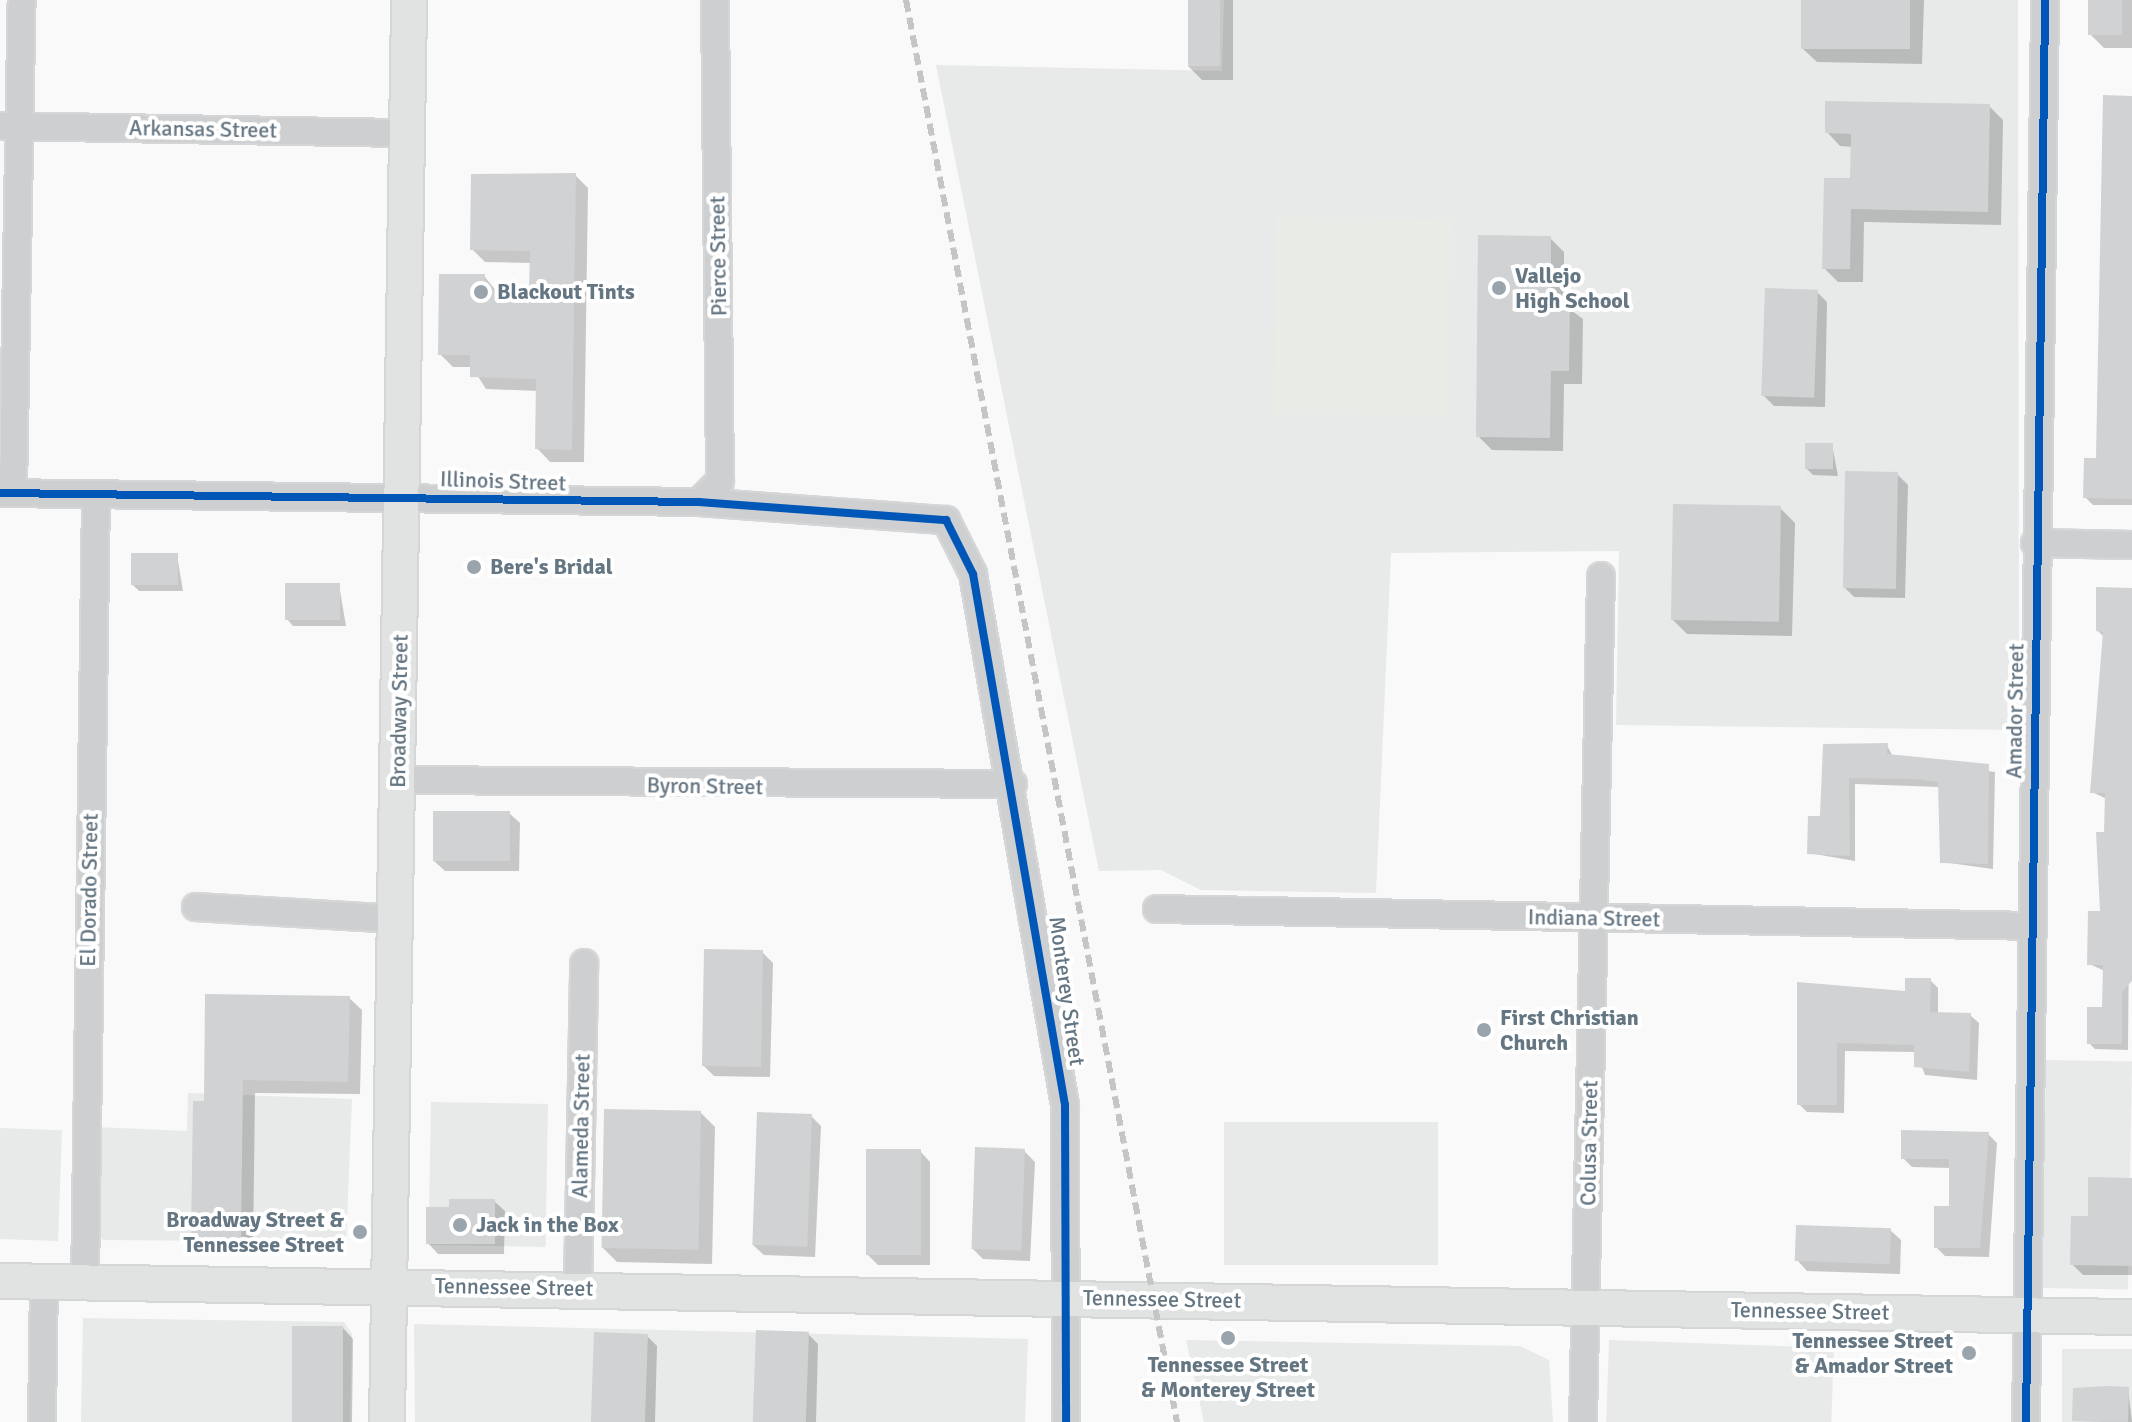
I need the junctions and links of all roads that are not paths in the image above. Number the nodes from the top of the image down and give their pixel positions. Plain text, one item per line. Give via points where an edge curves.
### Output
1 (22, 0) edge
2 (409, 0) edge
3 (715, 0) edge
4 (2045, 0) edge
5 (10, 126) edge
6 (407, 133) junction
7 (6, 493) edge
8 (96, 496) junction
9 (402, 496) junction
10 (699, 502) junction
11 (2035, 543) junction
12 (2132, 545) edge
13 (972, 572) joint
14 (1601, 576) dead end
15 (398, 780) junction
16 (1013, 784) junction
17 (196, 907) dead end
18 (1157, 909) dead end
19 (1593, 918) junction
20 (397, 919) junction
21 (2031, 926) junction
22 (584, 963) dead end
23 (0, 1281) edge
24 (44, 1282) junction
25 (85, 1283) junction
26 (389, 1285) junction
27 (578, 1288) junction
28 (1069, 1297) junction
29 (1585, 1307) junction
30 (2028, 1315) junction
31 (2132, 1317) edge
32 (42, 1422) edge
33 (387, 1422) edge
34 (1066, 1422) edge
35 (1583, 1422) edge
36 (2026, 1422) edge

1 - 5 street
2 - 6 main road, Broadway Street
3 - 10 street, Pierce Street via 720,481
4 - 11 street, Amador Street
5 - 6 street, Arkansas Street
5 - 7 street
6 - 9 main road, Broadway Street
7 - 8 street, Illinois Street
8 - 9 street, Illinois Street
8 - 25 street, El Dorado Street
9 - 10 street, Illinois Street
9 - 15 main road, Broadway Street
10 - 13 street, Illinois Street via 929,513 946,520
11 - 12 street
11 - 21 street, Amador Street
13 - 16 street, Monterey Street
14 - 19 street, Colusa Street
15 - 16 street, Byron Street
15 - 20 main road, Broadway Street
16 - 28 street, Monterey Street via 1065,1105
17 - 20 street
18 - 19 street, Indiana Street
19 - 21 street, Indiana Street
19 - 29 street, Colusa Street
20 - 26 main road, Broadway Street
21 - 30 street, Amador Street
22 - 27 street, Alameda Street
23 - 24 main road, Tennessee Street
24 - 25 main road, Tennessee Street
24 - 32 street
25 - 26 main road, Tennessee Street
26 - 27 main road, Tennessee Street
26 - 33 main road, Broadway Street
27 - 28 main road, Tennessee Street
28 - 29 main road, Tennessee Street
28 - 34 street, Monterey Street
29 - 30 main road, Tennessee Street
29 - 35 street, Colusa Street
30 - 31 main road, Tennessee Street
30 - 36 street, Amador Street

